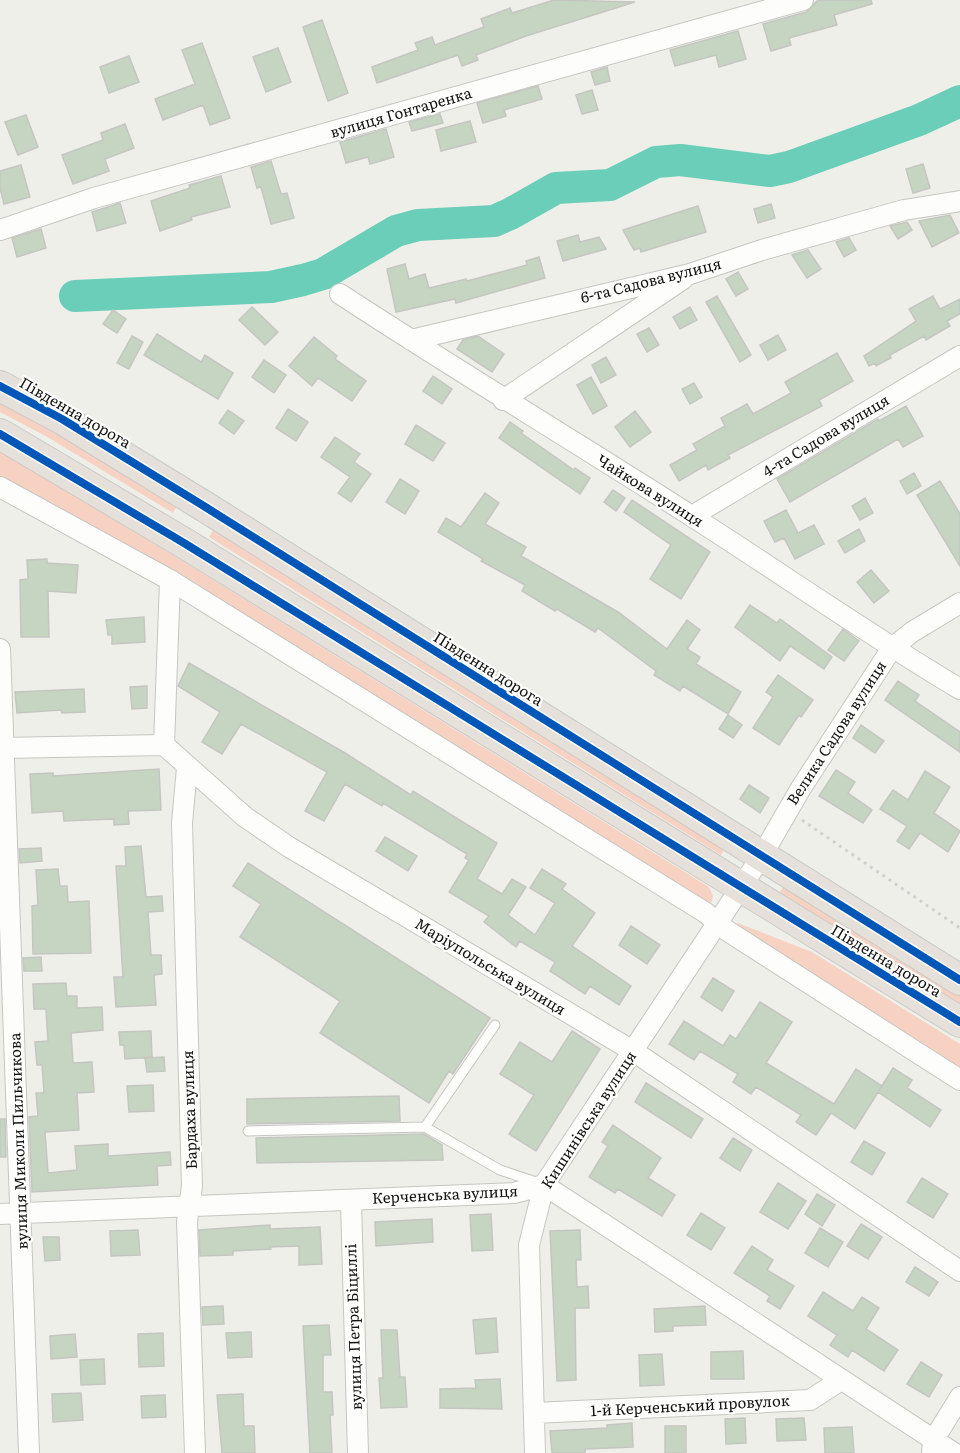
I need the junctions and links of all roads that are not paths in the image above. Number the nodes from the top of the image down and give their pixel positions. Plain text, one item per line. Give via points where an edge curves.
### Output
1 (803, 0) edge
2 (960, 201) edge
3 (0, 230) edge
4 (690, 274) junction
5 (340, 294) dead end
6 (411, 340) junction
7 (960, 356) edge
8 (0, 386) edge
9 (503, 400) junction
10 (0, 434) edge
11 (0, 487) edge
12 (207, 508) junction
13 (692, 516) junction
14 (184, 543) junction
15 (170, 580) junction
16 (960, 603) edge
17 (892, 648) junction
18 (0, 649) edge
19 (960, 689) edge
20 (164, 745) junction
21 (2, 748) edge
22 (187, 768) junction
23 (761, 857) junction
24 (740, 888) junction
25 (717, 922) junction
26 (960, 980) edge
27 (960, 1022) edge
28 (495, 1025) dead end
29 (633, 1052) junction
30 (960, 1080) edge
31 (425, 1127) junction
32 (249, 1131) dead end
33 (544, 1185) junction
34 (351, 1201) junction
35 (190, 1204) junction
36 (21, 1213) junction
37 (0, 1214) edge
38 (960, 1271) edge
39 (841, 1380) junction
40 (960, 1397) edge
41 (534, 1413) junction
42 (933, 1447) edge
43 (29, 1453) edge
44 (195, 1453) edge
45 (358, 1453) edge
46 (535, 1453) edge
47 (954, 1453) edge

1 - 3 street, вулиця Гонтаренка via 94,198
2 - 4 street, 6-та Садова вулиця via 904,210
4 - 6 street, 6-та Садова вулиця
4 - 9 street
5 - 6 street, Чайкова вулиця
6 - 9 street, Чайкова вулиця
7 - 13 street, 4-та Садова вулиця
8 - 12 main road, Південна дорога via 62,419
9 - 13 street, Чайкова вулиця
10 - 14 main road, Південна дорога
11 - 15 street
12 - 14 main road
12 - 23 main road, Південна дорога
13 - 17 street, Чайкова вулиця
14 - 24 main road, Південна дорога
15 - 20 street
15 - 25 street
16 - 17 street, Велика Садова вулиця
17 - 19 street, Чайкова вулиця
17 - 23 street, Велика Садова вулиця
18 - 21 street, вулиця Миколи Пильчикова
20 - 21 street
20 - 22 street, Маріупольська вулиця
21 - 36 street, вулиця Миколи Пильчикова
22 - 29 street, Маріупольська вулиця via 245,817 289,847
22 - 35 street, Бардаха вулиця via 182,823
23 - 24 street, Велика Садова вулиця
23 - 26 main road, Південна дорога
24 - 25 street, Кишинівська вулиця
24 - 27 main road, Південна дорога
25 - 29 street, Кишинівська вулиця
25 - 30 street
28 - 31 lane
29 - 33 street, Кишинівська вулиця
29 - 38 street, Маріупольська вулиця
31 - 32 lane
31 - 33 lane via 500,1170
33 - 34 street, Керченська вулиця via 520,1192
33 - 39 street
33 - 41 street, Кишинівська вулиця via 529,1245
34 - 35 street, Керченська вулиця
34 - 45 street, вулиця Петра Біциллі
35 - 36 street, Керченська вулиця
35 - 44 street, Бардаха вулиця via 187,1222
36 - 37 street, Керченська вулиця
36 - 43 street, вулиця Миколи Пильчикова
39 - 41 street, 1-й Керченський провулок via 810,1400
39 - 42 street
40 - 42 street
41 - 46 street, Кишинівська вулиця
42 - 47 street

